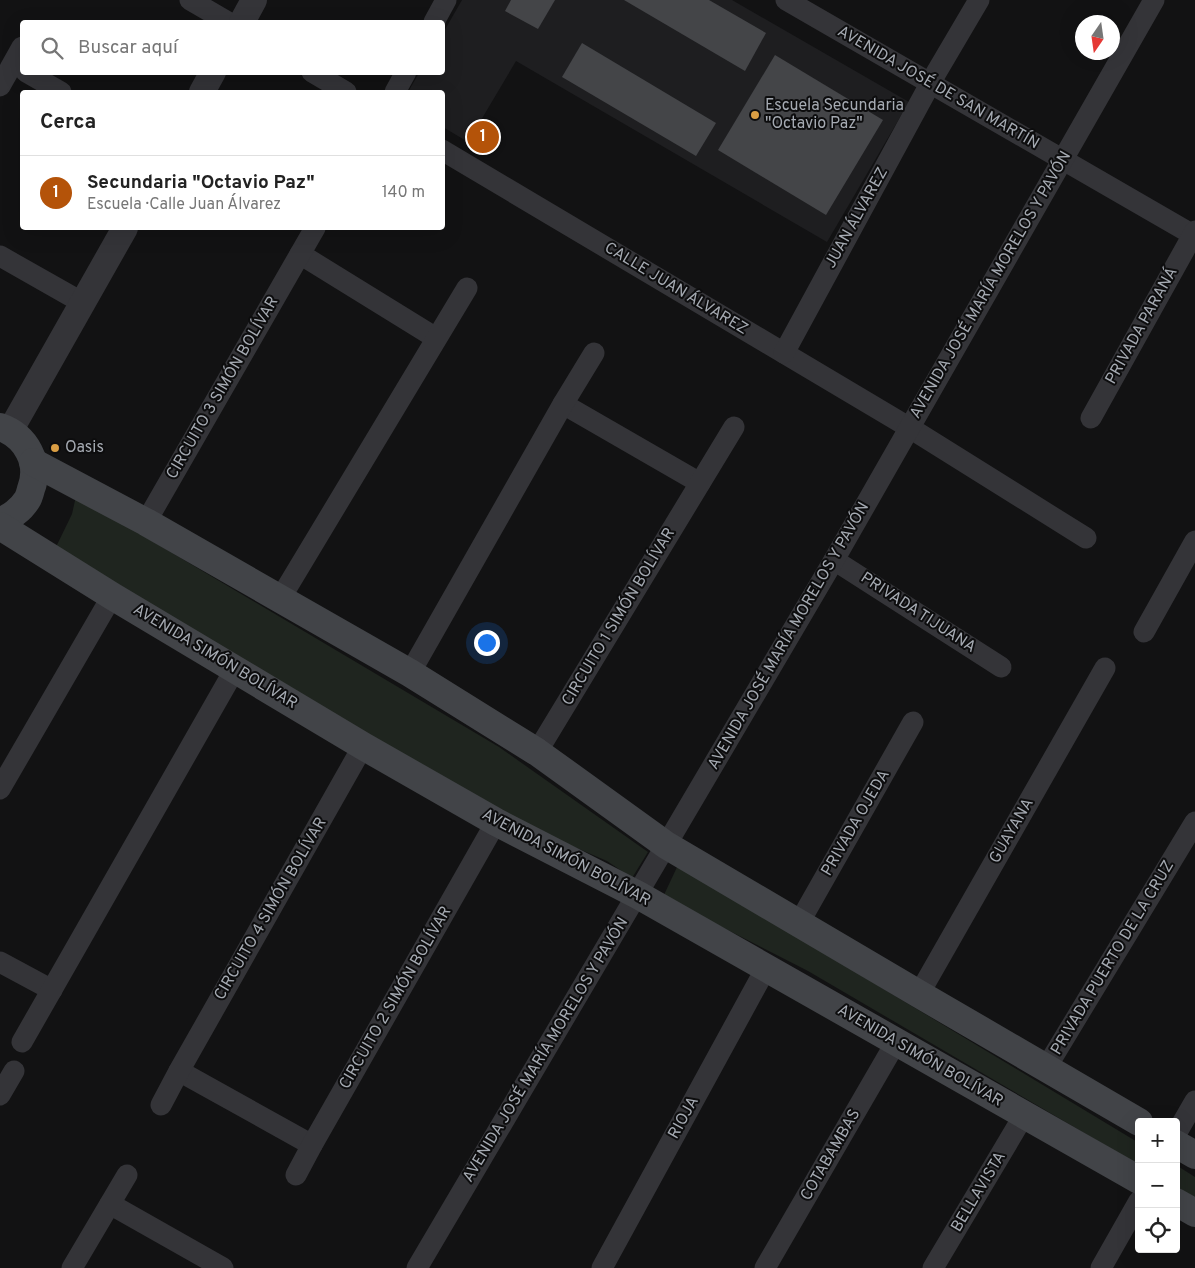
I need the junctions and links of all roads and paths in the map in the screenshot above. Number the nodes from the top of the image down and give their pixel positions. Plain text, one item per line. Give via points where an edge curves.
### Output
1 (190, 0) edge
2 (254, 0) edge
3 (446, 0) edge
4 (787, 0) edge
5 (979, 0) edge
6 (1154, 0) edge
7 (225, 20) edge
8 (243, 20) edge
9 (435, 20) edge
10 (20, 65) edge
11 (37, 75) edge
12 (211, 75) edge
13 (317, 75) edge
14 (404, 75) edge
15 (930, 84) junction
16 (0, 86) edge
17 (58, 90) edge
18 (203, 90) edge
19 (343, 90) edge
20 (396, 90) edge
21 (445, 152) edge
22 (1062, 160) junction
23 (124, 230) edge
24 (313, 230) edge
25 (1194, 234) edge
26 (300, 254) junction
27 (0, 256) edge
28 (466, 288) dead end
29 (82, 303) junction
30 (436, 338) junction
31 (594, 353) dead end
32 (784, 353) junction
33 (563, 404) junction
34 (1090, 418) dead end
35 (734, 427) dead end
36 (910, 428) junction
37 (5, 429) edge
38 (33, 462) junction
39 (700, 483) junction
40 (0, 522) edge
41 (146, 522) junction
42 (0, 526) edge
43 (1086, 538) dead end
44 (1195, 541) edge
45 (834, 560) junction
46 (112, 596) junction
47 (280, 599) junction
48 (1144, 632) dead end
49 (1001, 667) dead end
50 (1105, 668) dead end
51 (235, 669) junction
52 (410, 673) junction
53 (913, 722) dead end
54 (363, 746) junction
55 (537, 752) junction
56 (0, 788) edge
57 (496, 822) junction
58 (1195, 822) edge
59 (666, 845) junction
60 (638, 895) junction
61 (799, 923) junction
62 (0, 962) edge
63 (766, 968) junction
64 (52, 990) junction
65 (919, 994) junction
66 (22, 1042) dead end
67 (896, 1042) junction
68 (1046, 1068) junction
69 (14, 1071) dead end
70 (179, 1071) junction
71 (0, 1095) edge
72 (1195, 1101) edge
73 (162, 1105) dead end
74 (1024, 1115) junction
75 (1135, 1120) edge
76 (1180, 1127) edge
77 (312, 1145) junction
78 (1180, 1147) edge
79 (1195, 1156) edge
80 (127, 1175) dead end
81 (296, 1175) dead end
82 (1135, 1178) edge
83 (110, 1204) junction
84 (1180, 1204) edge
85 (1135, 1208) edge
86 (1195, 1213) edge
87 (72, 1268) edge
88 (223, 1268) edge
89 (417, 1268) edge
90 (602, 1268) edge
91 (765, 1268) edge
92 (933, 1268) edge
93 (1101, 1268) edge

1 - 7 street
2 - 8 street
3 - 9 street
4 - 15 street, AVENIDA JOSÉ DE SAN MARTÍN
5 - 15 street, JUAN ÁLVAREZ
6 - 22 street, AVENIDA JOSÉ MARÍA MORELOS Y PAVÓN
10 - 16 street
11 - 17 street
12 - 18 street
13 - 19 street
14 - 20 street
15 - 22 street, AVENIDA JOSÉ DE SAN MARTÍN
15 - 32 street, JUAN ÁLVAREZ
21 - 32 street, CALLE JUAN ÁLVAREZ
22 - 25 street, AVENIDA JOSÉ DE SAN MARTÍN
22 - 36 street, AVENIDA JOSÉ MARÍA MORELOS Y PAVÓN
23 - 29 street
24 - 26 street, CIRCUITO 3 SIMÓN BOLÍVAR
25 - 34 street, PRIVADA PARANÁ
26 - 30 street
26 - 41 street, CIRCUITO 3 SIMÓN BOLÍVAR
27 - 29 street
28 - 30 street
29 - 37 street
30 - 47 street
31 - 33 street
32 - 36 street, CALLE JUAN ÁLVAREZ
33 - 39 street
33 - 52 street
35 - 39 street, CIRCUITO 1 SIMÓN BOLÍVAR
36 - 43 street, CALLE JUAN ÁLVAREZ
36 - 45 street, AVENIDA JOSÉ MARÍA MORELOS Y PAVÓN
37 - 38 main road via 20,439
38 - 40 main road via 34,482 28,500 14,515
38 - 41 main road
39 - 55 street, CIRCUITO 1 SIMÓN BOLÍVAR
41 - 47 main road
42 - 46 main road, AVENIDA SIMÓN BOLÍVAR
44 - 48 street
45 - 49 street, PRIVADA TIJUANA
45 - 59 street, AVENIDA JOSÉ MARÍA MORELOS Y PAVÓN
46 - 51 main road, AVENIDA SIMÓN BOLÍVAR
46 - 56 street
47 - 52 main road
50 - 65 street, GUAYANA
51 - 54 main road, AVENIDA SIMÓN BOLÍVAR
51 - 64 street
52 - 55 main road
53 - 61 street, PRIVADA OJEDA
54 - 57 main road, AVENIDA SIMÓN BOLÍVAR
54 - 70 street, CIRCUITO 4 SIMÓN BOLÍVAR
55 - 59 main road
57 - 60 main road, AVENIDA SIMÓN BOLÍVAR
57 - 77 street, CIRCUITO 2 SIMÓN BOLÍVAR
58 - 68 street, PRIVADA PUERTO DE LA CRUZ
59 - 60 street, AVENIDA JOSÉ MARÍA MORELOS Y PAVÓN
59 - 61 main road
60 - 63 main road, AVENIDA SIMÓN BOLÍVAR
60 - 89 street, AVENIDA JOSÉ MARÍA MORELOS Y PAVÓN
61 - 65 main road
62 - 64 street
63 - 67 main road, AVENIDA SIMÓN BOLÍVAR
63 - 90 street, RIOJA
64 - 66 street
65 - 68 main road
67 - 74 main road, AVENIDA SIMÓN BOLÍVAR
67 - 91 street, COTABAMBAS
68 - 75 main road
69 - 71 street
70 - 73 street, CIRCUITO 4 SIMÓN BOLÍVAR
70 - 77 street
72 - 76 street
74 - 82 main road, AVENIDA SIMÓN BOLÍVAR
74 - 92 street, BELLAVISTA
77 - 81 street, CIRCUITO 2 SIMÓN BOLÍVAR
78 - 79 main road
80 - 83 street
83 - 87 street
83 - 88 street
84 - 86 main road
85 - 93 street

